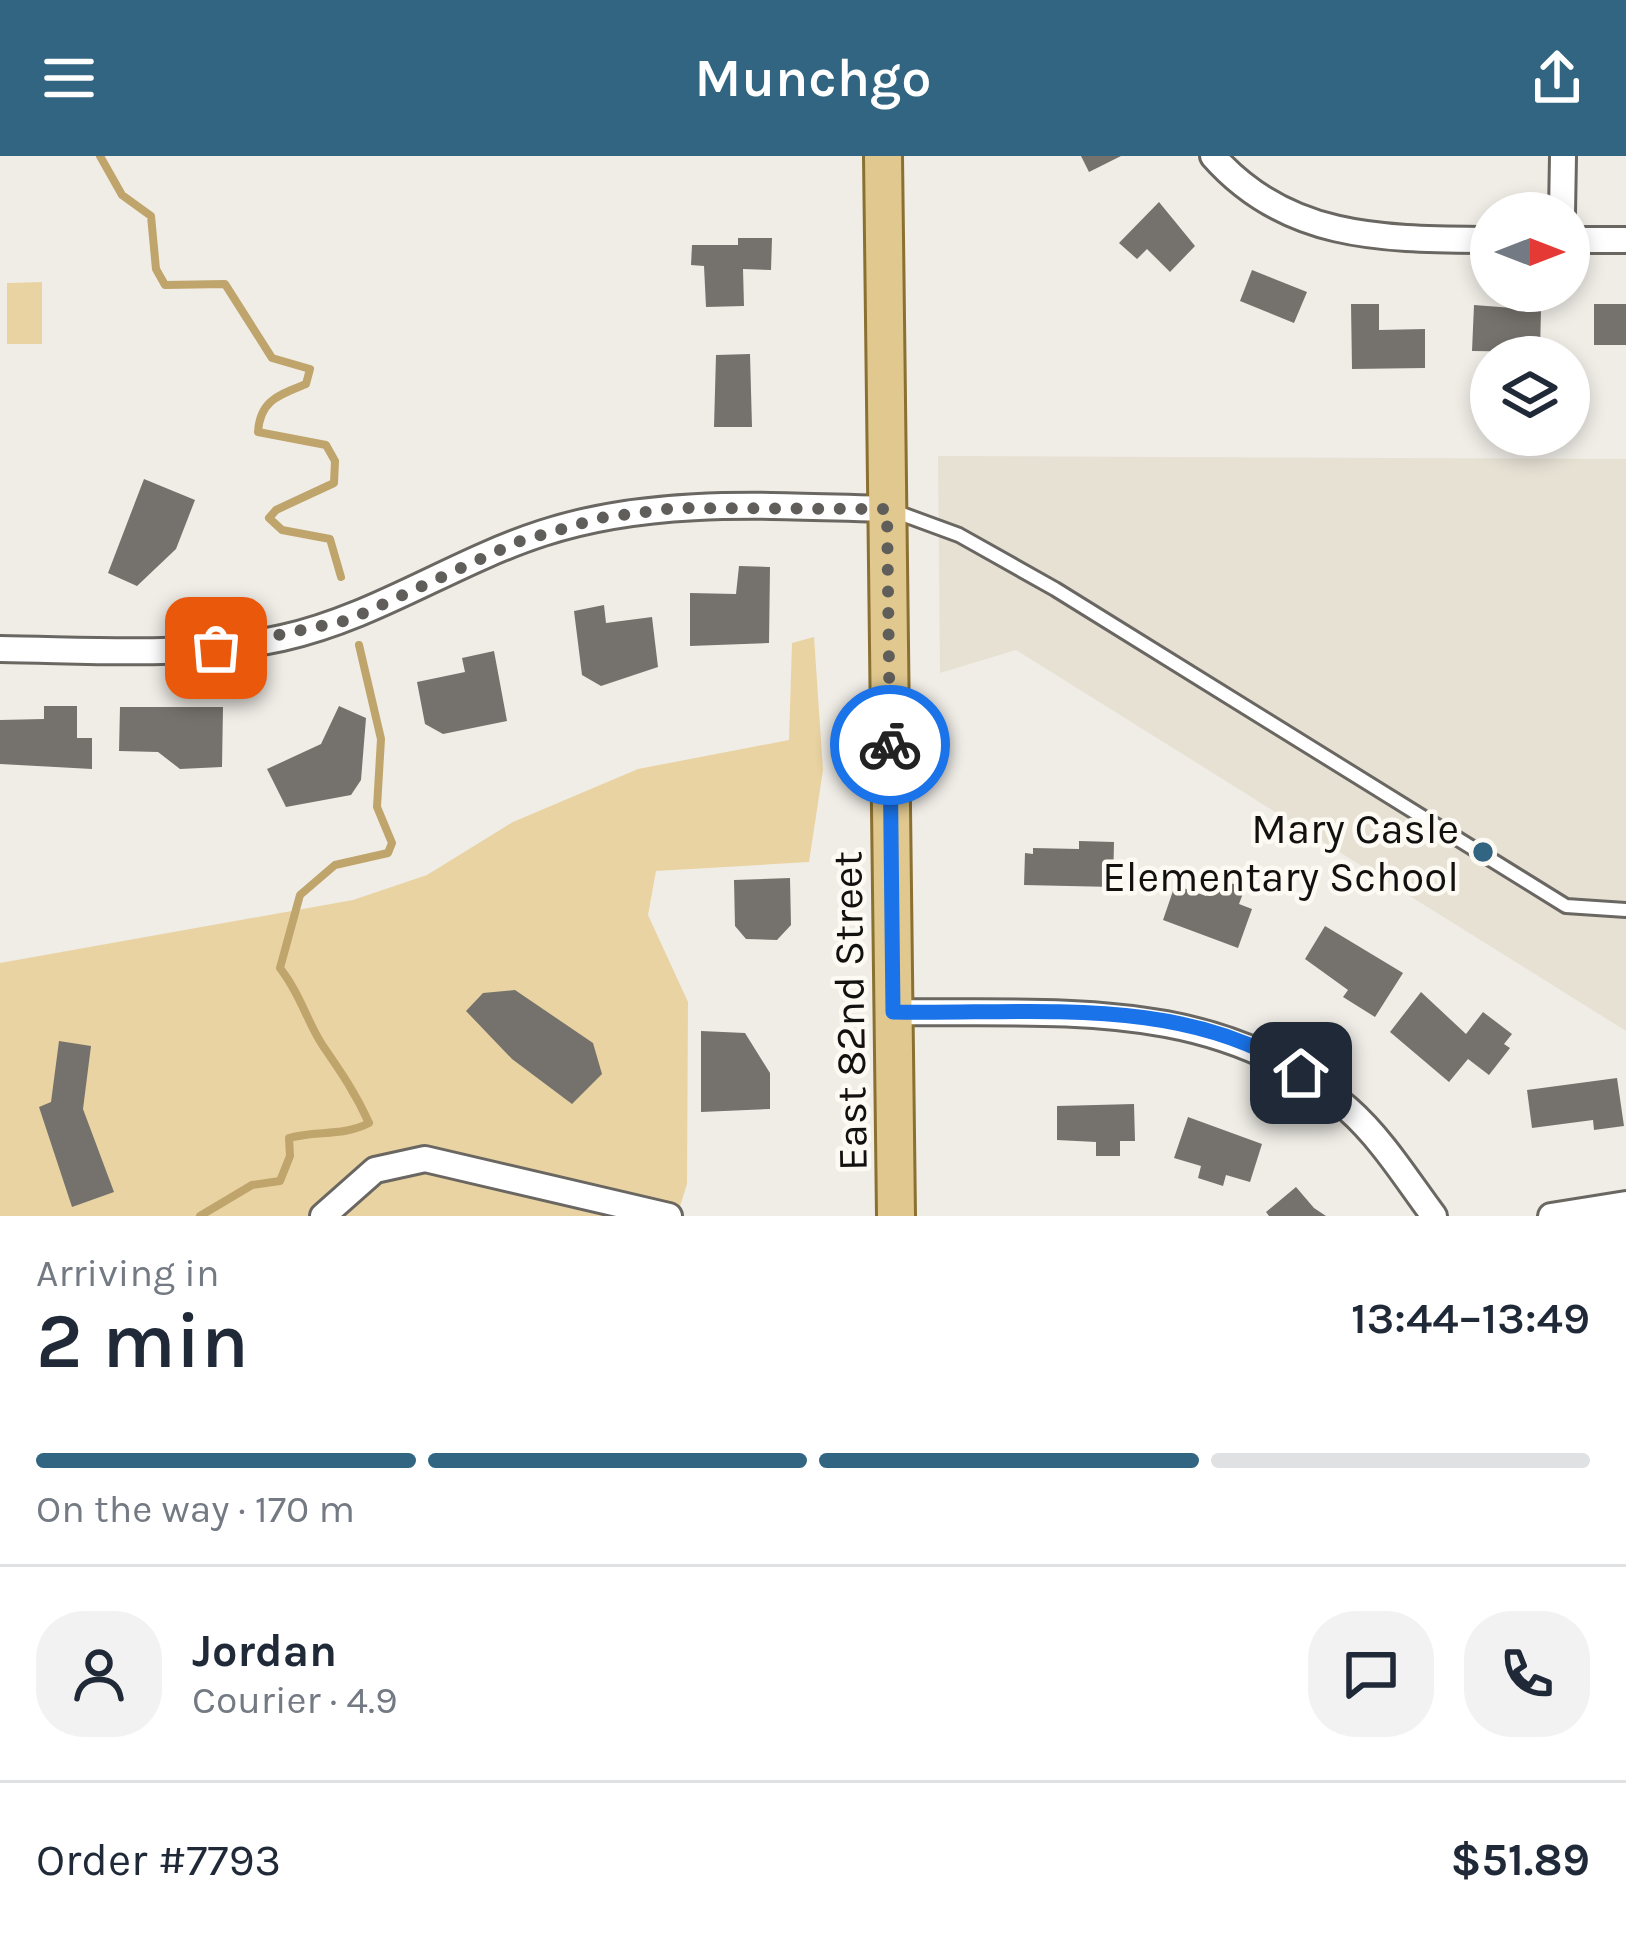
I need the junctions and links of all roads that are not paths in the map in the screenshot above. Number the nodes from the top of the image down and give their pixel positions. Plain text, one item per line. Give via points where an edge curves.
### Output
1 (883, 156) edge
2 (1213, 156) edge
3 (1563, 156) edge
4 (1562, 192) edge
5 (1470, 239) edge
6 (1590, 240) edge
7 (1626, 240) edge
8 (887, 509) junction
9 (0, 650) edge
10 (1626, 910) edge
11 (893, 1012) junction
12 (1626, 1204) edge
13 (1590, 1212) edge
14 (323, 1216) edge
15 (669, 1216) edge
16 (896, 1216) edge
17 (1434, 1216) edge
18 (1551, 1216) edge

1 - 8 main road, East 82nd Street
2 - 5 street via 1265,201 1344,234
3 - 4 street
6 - 7 street
8 - 9 street via 626,513 517,542 361,616 278,639 204,649
8 - 10 lane via 958,535 1055,589 1566,906
8 - 11 main road, East 82nd Street
11 - 16 main road, East 82nd Street
11 - 17 street via 1142,1017 1236,1040 1292,1067 1350,1111
12 - 13 street
13 - 18 street
14 - 15 street via 365,1176 424,1159

